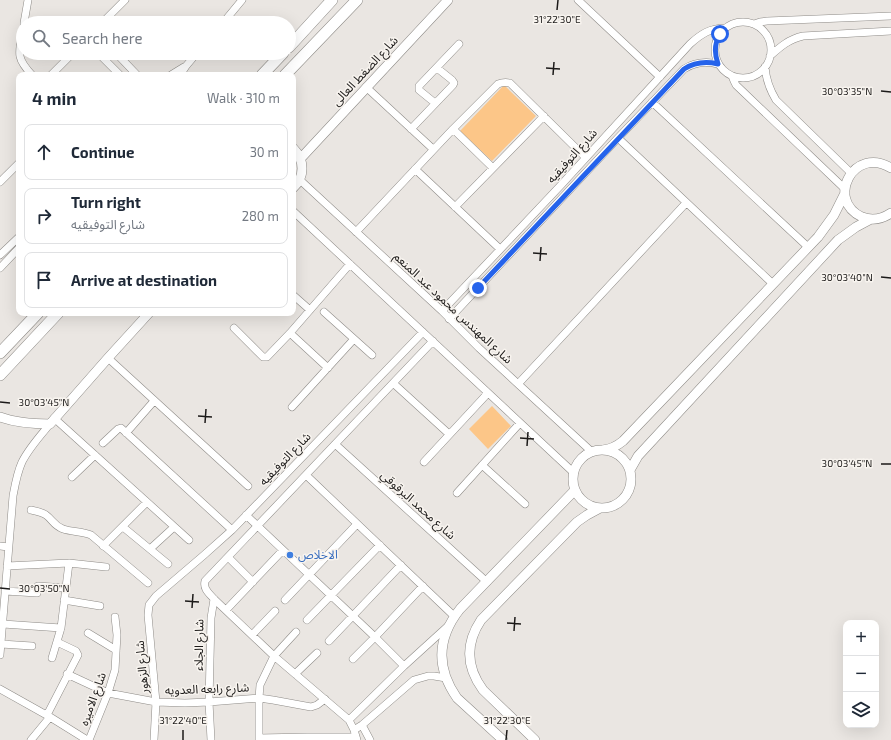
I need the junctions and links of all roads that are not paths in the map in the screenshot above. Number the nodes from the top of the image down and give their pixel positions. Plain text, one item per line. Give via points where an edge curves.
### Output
1 (28, 0) edge
2 (125, 0) edge
3 (242, 0) edge
4 (332, 0) edge
5 (357, 0) edge
6 (448, 0) edge
7 (578, 0) edge
8 (590, 0) edge
9 (584, 6) junction
10 (25, 16) edge
11 (109, 16) edge
12 (229, 16) edge
13 (891, 16) edge
14 (754, 24) junction
15 (726, 28) junction
16 (891, 31) edge
17 (296, 39) edge
18 (459, 44) dead end
19 (770, 56) junction
20 (21, 60) edge
21 (66, 60) edge
22 (105, 60) edge
23 (123, 60) edge
24 (191, 60) edge
25 (276, 60) edge
26 (718, 64) junction
27 (186, 66) junction
28 (765, 67) junction
29 (437, 68) junction
30 (29, 72) edge
31 (54, 72) edge
32 (117, 72) edge
33 (134, 72) edge
34 (176, 72) edge
35 (182, 72) edge
36 (265, 72) edge
37 (289, 72) edge
38 (732, 76) junction
39 (660, 77) junction
40 (366, 87) junction
41 (652, 102) junction
42 (435, 103) junction
43 (544, 116) junction
44 (412, 129) junction
45 (453, 129) junction
46 (618, 138) junction
47 (433, 149) junction
48 (296, 151) edge
49 (586, 157) junction
50 (300, 158) junction
51 (16, 166) edge
52 (493, 168) junction
53 (891, 168) edge
54 (415, 169) junction
55 (851, 173) junction
56 (300, 180) junction
57 (0, 182) edge
58 (296, 185) edge
59 (845, 191) junction
60 (686, 203) junction
61 (455, 207) junction
62 (891, 213) edge
63 (296, 214) edge
64 (871, 219) junction
65 (356, 232) junction
66 (16, 240) edge
67 (808, 247) junction
68 (500, 249) junction
69 (16, 251) edge
70 (0, 255) edge
71 (350, 264) junction
72 (0, 268) edge
73 (471, 281) junction
74 (773, 284) junction
75 (478, 288) junction
76 (296, 297) edge
77 (310, 310) junction
78 (442, 311) junction
79 (324, 312) dead end
80 (35, 316) edge
81 (55, 316) edge
82 (146, 316) edge
83 (450, 319) junction
84 (234, 328) dead end
85 (423, 332) junction
86 (290, 333) junction
87 (354, 338) junction
88 (432, 342) junction
89 (0, 353) edge
90 (372, 355) dead end
91 (108, 358) junction
92 (328, 368) junction
93 (0, 375) edge
94 (393, 383) junction
95 (518, 384) junction
96 (488, 393) junction
97 (154, 400) junction
98 (292, 407) dead end
99 (0, 417) edge
100 (52, 421) junction
101 (520, 423) junction
102 (126, 433) junction
103 (450, 434) junction
104 (103, 443) dead end
105 (335, 444) junction
106 (603, 450) junction
107 (592, 452) junction
108 (95, 456) junction
109 (424, 462) dead end
110 (482, 465) junction
111 (630, 470) junction
112 (574, 473) junction
113 (306, 475) junction
114 (72, 477) dead end
115 (248, 486) dead end
116 (575, 490) junction
117 (457, 493) dead end
118 (147, 502) junction
119 (525, 504) dead end
120 (600, 508) junction
121 (31, 510) dead end
122 (246, 515) junction
123 (357, 524) junction
124 (258, 526) junction
125 (123, 527) junction
126 (174, 527) junction
127 (232, 530) junction
128 (189, 540) dead end
129 (380, 545) junction
130 (0, 546) edge
131 (103, 546) junction
132 (8, 547) junction
133 (150, 549) junction
134 (283, 550) junction
135 (228, 557) junction
136 (69, 563) junction
137 (168, 564) dead end
138 (401, 565) junction
139 (7, 566) junction
140 (106, 567) dead end
141 (309, 575) junction
142 (253, 582) junction
143 (486, 582) junction
144 (148, 583) dead end
145 (422, 586) junction
146 (4, 587) edge
147 (66, 588) junction
148 (156, 596) joint
149 (331, 596) junction
150 (214, 598) junction
151 (64, 600) junction
152 (284, 600) dead end
153 (100, 606) dead end
154 (226, 610) junction
155 (275, 610) dead end
156 (353, 616) junction
157 (115, 617) dead end
158 (307, 620) dead end
159 (452, 620) junction
160 (3, 624) junction
161 (61, 628) junction
162 (296, 632) dead end
163 (88, 633) dead end
164 (252, 635) junction
165 (375, 637) junction
166 (329, 641) dead end
167 (57, 642) junction
168 (1, 644) junction
169 (32, 646) dead end
170 (116, 650) junction
171 (317, 653) dead end
172 (0, 655) edge
173 (274, 656) junction
174 (52, 658) dead end
175 (353, 659) dead end
176 (404, 666) junction
177 (67, 674) junction
178 (295, 674) junction
179 (446, 678) junction
180 (1, 691) edge
181 (108, 693) junction
182 (259, 698) junction
183 (326, 699) junction
184 (156, 702) junction
185 (209, 702) junction
186 (48, 716) junction
187 (349, 720) junction
188 (362, 725) junction
189 (355, 736) edge
190 (259, 739) edge
191 (31, 740) edge
192 (88, 740) edge
193 (154, 740) edge
194 (211, 740) edge
195 (370, 740) edge
196 (503, 740) edge
197 (535, 740) edge

1 - 10 street
2 - 11 street
3 - 12 street
4 - 17 main road
5 - 37 main road
6 - 40 street, شارع الضغط العالى
7 - 9 street
8 - 9 street
9 - 39 street
13 - 14 street via 767,21
14 - 15 street via 744,22
14 - 19 street via 768,38
15 - 26 street via 716,41
15 - 39 street, شارع التوفيقيه via 717,28 696,39
16 - 19 street via 797,37
18 - 29 street
19 - 28 street
20 - 30 street
21 - 31 street
22 - 32 street
23 - 33 street
24 - 27 street
25 - 36 main road
26 - 38 street
26 - 41 street, شارع التوفيقيه via 704,62 690,65
27 - 34 street
27 - 35 street
28 - 38 street via 750,77
28 - 55 street via 768,83 776,100
29 - 42 street via 419,87 420,91
29 - 42 street via 454,82
38 - 59 street via 736,85
39 - 49 street, شارع التوفيقيه
40 - 44 street
40 - 50 street, شارع الضغط العالى
41 - 46 street, شارع التوفيقيه
41 - 67 street
42 - 44 street
43 - 45 street via 510,83 502,82
43 - 49 street
43 - 52 street
44 - 47 street
45 - 47 street
45 - 52 street
46 - 60 street
46 - 75 street, شارع التوفيقيه
47 - 54 street
48 - 50 street
49 - 68 street, شارع التوفيقيه
50 - 56 street via 303,167
51 - 57 street
52 - 61 street
53 - 55 street via 871,162
54 - 61 street
54 - 65 street
55 - 59 street
56 - 58 street
56 - 65 street, شارع المهندس محمود عبد المنعم
59 - 64 street via 846,200 853,211
59 - 67 street via 829,223
60 - 74 street
60 - 95 street
61 - 68 street
62 - 64 street via 878,219
63 - 71 street
64 - 111 street via 838,240 642,452
65 - 78 street, شارع المهندس محمود عبد المنعم
66 - 70 street
67 - 74 street
68 - 73 street, شارع التوفيقيه
69 - 72 street
71 - 77 street
71 - 85 street
73 - 75 street
73 - 78 street, شارع التوفيقيه
74 - 106 street via 623,441 616,447
75 - 83 street, شارع التوفيقيه
76 - 77 street
77 - 86 street
78 - 83 street, شارع المهندس محمود عبد المنعم
79 - 87 street
80 - 89 main road
81 - 93 main road
82 - 91 street
83 - 95 street, شارع المهندس محمود عبد المنعم
84 - 86 street via 265,357
85 - 88 street
85 - 122 street, شارع التوفيقيه
86 - 92 street
87 - 90 street
87 - 92 street
88 - 94 street
88 - 96 street
91 - 97 street
91 - 100 street
92 - 98 street
94 - 103 street
94 - 105 street
95 - 107 street, شارع المهندس محمود عبد المنعم
96 - 101 street
96 - 103 street
97 - 102 street
97 - 115 street
99 - 100 street via 27,423
100 - 108 street
100 - 132 street via 21,464 13,496
101 - 110 street
101 - 112 street
102 - 104 street via 119,428
102 - 127 street
103 - 109 street
105 - 113 street
105 - 143 street, شارع محمد البرقوقي
106 - 107 street
106 - 111 street via 620,456
107 - 112 street via 580,460
108 - 114 street
108 - 118 street
110 - 117 street
110 - 119 street
111 - 120 street via 627,494 616,504
112 - 116 street
113 - 123 street
113 - 124 street
116 - 120 street via 588,504
116 - 143 street
118 - 125 street
118 - 126 street
120 - 197 street via 577,522 481,620 471,640 470,663 478,684
121 - 131 street via 45,514 63,529 87,533
122 - 124 street
122 - 127 street, شارع التوفيقيه
123 - 129 street
123 - 141 street
124 - 134 street
124 - 135 street
125 - 131 street
125 - 133 street
126 - 128 street
126 - 133 street
127 - 148 street, شارع التوفيقيه
129 - 138 street
129 - 149 street
130 - 132 street
131 - 144 street
132 - 139 street
133 - 137 street
134 - 141 street
134 - 142 street
135 - 142 street
135 - 150 street via 205,581 205,589
136 - 139 street
136 - 140 street
136 - 147 street
138 - 145 street
138 - 156 street
139 - 146 street
141 - 149 street
141 - 152 street
142 - 154 street
143 - 159 street
145 - 159 street
145 - 165 street
146 - 147 street
146 - 160 street
147 - 151 street
148 - 184 street, شارع الزهور via 149,606 148,615
149 - 156 street
149 - 158 street
150 - 154 street
150 - 185 street, شارع الجلاء via 211,618
151 - 153 street
151 - 161 street
154 - 164 street
155 - 164 street
156 - 165 street
156 - 166 street
157 - 170 street, شارع الاميره
159 - 176 street
159 - 179 street via 442,650
160 - 161 street
160 - 168 street
161 - 167 street
162 - 173 street
163 - 170 street
164 - 173 street
165 - 175 street
165 - 176 street
167 - 174 street
167 - 177 street via 78,652
168 - 169 street
168 - 172 street
170 - 181 street, شارع الاميره via 115,670
171 - 178 street
173 - 178 street
173 - 182 street via 260,685
176 - 187 street
177 - 181 street, شارع رابعه العدويه
177 - 186 street
178 - 183 street
179 - 188 street via 428,676 414,680
179 - 196 street via 457,698
180 - 186 street
181 - 184 street, شارع رابعه العدويه
181 - 192 street, شارع الاميره
182 - 183 street, شارع رابعه العدويه via 311,707
182 - 185 street, شارع رابعه العدويه
182 - 190 street
183 - 187 street
184 - 185 street, شارع رابعه العدويه
184 - 193 street, شارع الزهور
185 - 194 street, شارع الجلاء
186 - 191 street
186 - 192 street
187 - 189 street
188 - 189 street
188 - 195 street
189 - 190 street

